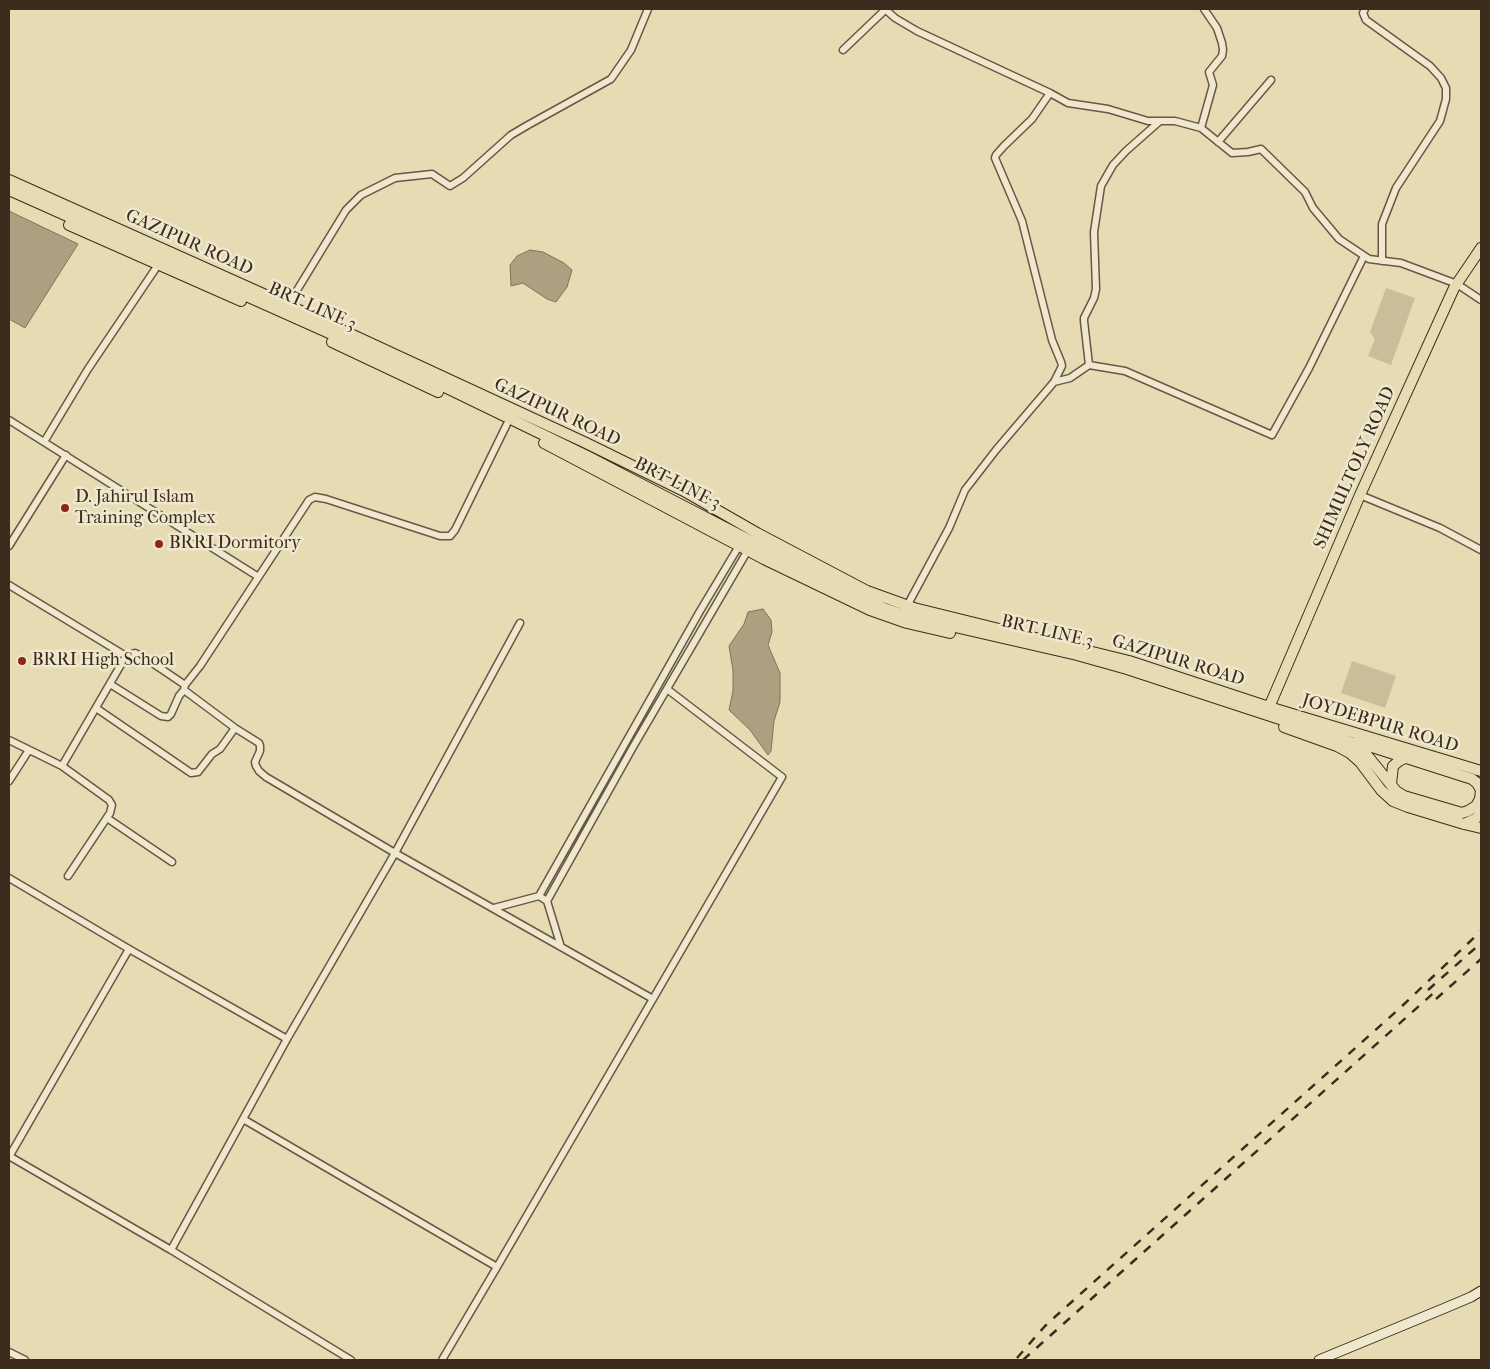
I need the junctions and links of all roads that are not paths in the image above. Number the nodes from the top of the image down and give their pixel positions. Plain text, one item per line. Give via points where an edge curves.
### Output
1 (648, 9) edge
2 (886, 9) edge
3 (1204, 9) edge
4 (1364, 9) edge
5 (843, 50) dead end
6 (1271, 80) dead end
7 (1050, 93) junction
8 (1160, 121) junction
9 (1201, 128) junction
10 (1218, 142) junction
11 (9, 180) edge
12 (9, 190) edge
13 (9, 198) edge
14 (1481, 248) edge
15 (1364, 256) junction
16 (1382, 261) junction
17 (158, 265) junction
18 (1457, 284) junction
19 (1481, 300) edge
20 (288, 305) junction
21 (1089, 366) junction
22 (1054, 382) junction
23 (9, 420) edge
24 (507, 424) junction
25 (44, 442) junction
26 (66, 456) junction
27 (1360, 494) junction
28 (9, 546) edge
29 (743, 548) junction
30 (1481, 550) edge
31 (258, 576) junction
32 (9, 586) edge
33 (906, 606) junction
34 (520, 623) dead end
35 (126, 656) junction
36 (110, 684) junction
37 (185, 687) junction
38 (667, 689) junction
39 (96, 708) junction
40 (1267, 714) junction
41 (235, 728) junction
42 (9, 740) edge
43 (1353, 743) junction
44 (29, 750) junction
45 (1405, 758) junction
46 (62, 766) junction
47 (1480, 773) edge
48 (9, 781) edge
49 (1391, 784) junction
50 (1481, 814) edge
51 (107, 818) junction
52 (1464, 824) junction
53 (1481, 828) edge
54 (395, 853) junction
55 (172, 862) dead end
56 (68, 876) dead end
57 (9, 878) edge
58 (539, 896) junction
59 (547, 901) junction
60 (494, 908) junction
61 (561, 948) junction
62 (129, 950) junction
63 (653, 999) junction
64 (287, 1040) junction
65 (243, 1119) junction
66 (9, 1156) edge
67 (171, 1250) junction
68 (498, 1267) junction
69 (1481, 1291) edge
70 (9, 1352) edge
71 (25, 1360) edge
72 (351, 1360) edge
73 (442, 1360) edge
74 (1319, 1360) edge

1 - 20 street via 631,50 611,79 511,136 463,178 450,186 432,174 395,178 361,195 346,210
2 - 5 street
2 - 7 street via 917,31
3 - 9 street via 1217,28 1223,50 1209,72 1213,85
4 - 16 street via 1366,20 1430,66 1446,88 1440,121 1396,188 1382,224
6 - 10 street
7 - 8 street via 1068,103
7 - 22 street via 1032,119 995,158 1022,221 1052,340 1061,362
8 - 9 street
8 - 21 street via 1126,150 1101,186 1094,232 1096,289 1084,318
9 - 10 street
10 - 15 street via 1232,153 1261,149 1305,192 1313,208 1339,239
11 - 20 main road, GAZIPUR ROAD
12 - 40 main road, BRT LINE 3 via 385,358 587,456 886,609 1085,657
13 - 17 main road, GAZIPUR ROAD
14 - 18 main road, SHIMULTOLY ROAD
15 - 16 street
15 - 21 street via 1272,435 1125,370
16 - 18 street via 1402,263
17 - 24 main road, GAZIPUR ROAD via 299,326
17 - 25 street via 88,369
18 - 19 street
18 - 27 main road, SHIMULTOLY ROAD
20 - 33 main road, GAZIPUR ROAD via 584,442 684,491 867,591
21 - 22 street via 1070,378
22 - 33 street via 965,490 949,528
23 - 25 street
24 - 29 main road, GAZIPUR ROAD
24 - 31 street via 450,536 440,536 315,497 309,500
25 - 26 street
26 - 28 street
26 - 31 street
27 - 30 street via 1440,528
27 - 40 main road, SHIMULTOLY ROAD
29 - 38 street
29 - 40 main road, GAZIPUR ROAD via 870,610 907,624 1076,662
29 - 58 street via 700,611
31 - 37 street
32 - 35 street
33 - 40 main road, GAZIPUR ROAD via 1129,661
34 - 54 street
35 - 36 street
35 - 37 street via 140,655
36 - 37 street via 161,716 168,717
36 - 39 street
37 - 41 street
38 - 59 street
38 - 63 street via 782,778
39 - 41 street via 191,773 198,772
39 - 46 street
40 - 43 main road, BRT LINE 3
40 - 47 main road, JOYDEBPUR ROAD
40 - 52 main road, JOYDEBPUR ROAD via 1350,753 1393,801
41 - 54 street via 259,743 260,751 255,762 266,777
42 - 44 street
43 - 45 main road, BRT LINE 3
43 - 49 main road, BRT LINE 3
44 - 46 street
44 - 48 street
45 - 49 main road via 1393,766
45 - 49 main road, BRT LINE 3 via 1472,778 1481,790 1480,799 1476,806 1462,813 1404,796
46 - 51 street via 109,800 112,805
50 - 52 main road
51 - 55 street
51 - 56 street
52 - 53 main road, JOYDEBPUR ROAD
54 - 60 street
54 - 64 street
57 - 62 street
58 - 59 street
58 - 60 street
59 - 61 street
60 - 61 street
61 - 63 street
62 - 64 street
62 - 66 street
63 - 68 street
64 - 65 street
65 - 67 street
65 - 68 street
66 - 67 street
67 - 72 street
68 - 73 street
69 - 74 street
70 - 71 street

